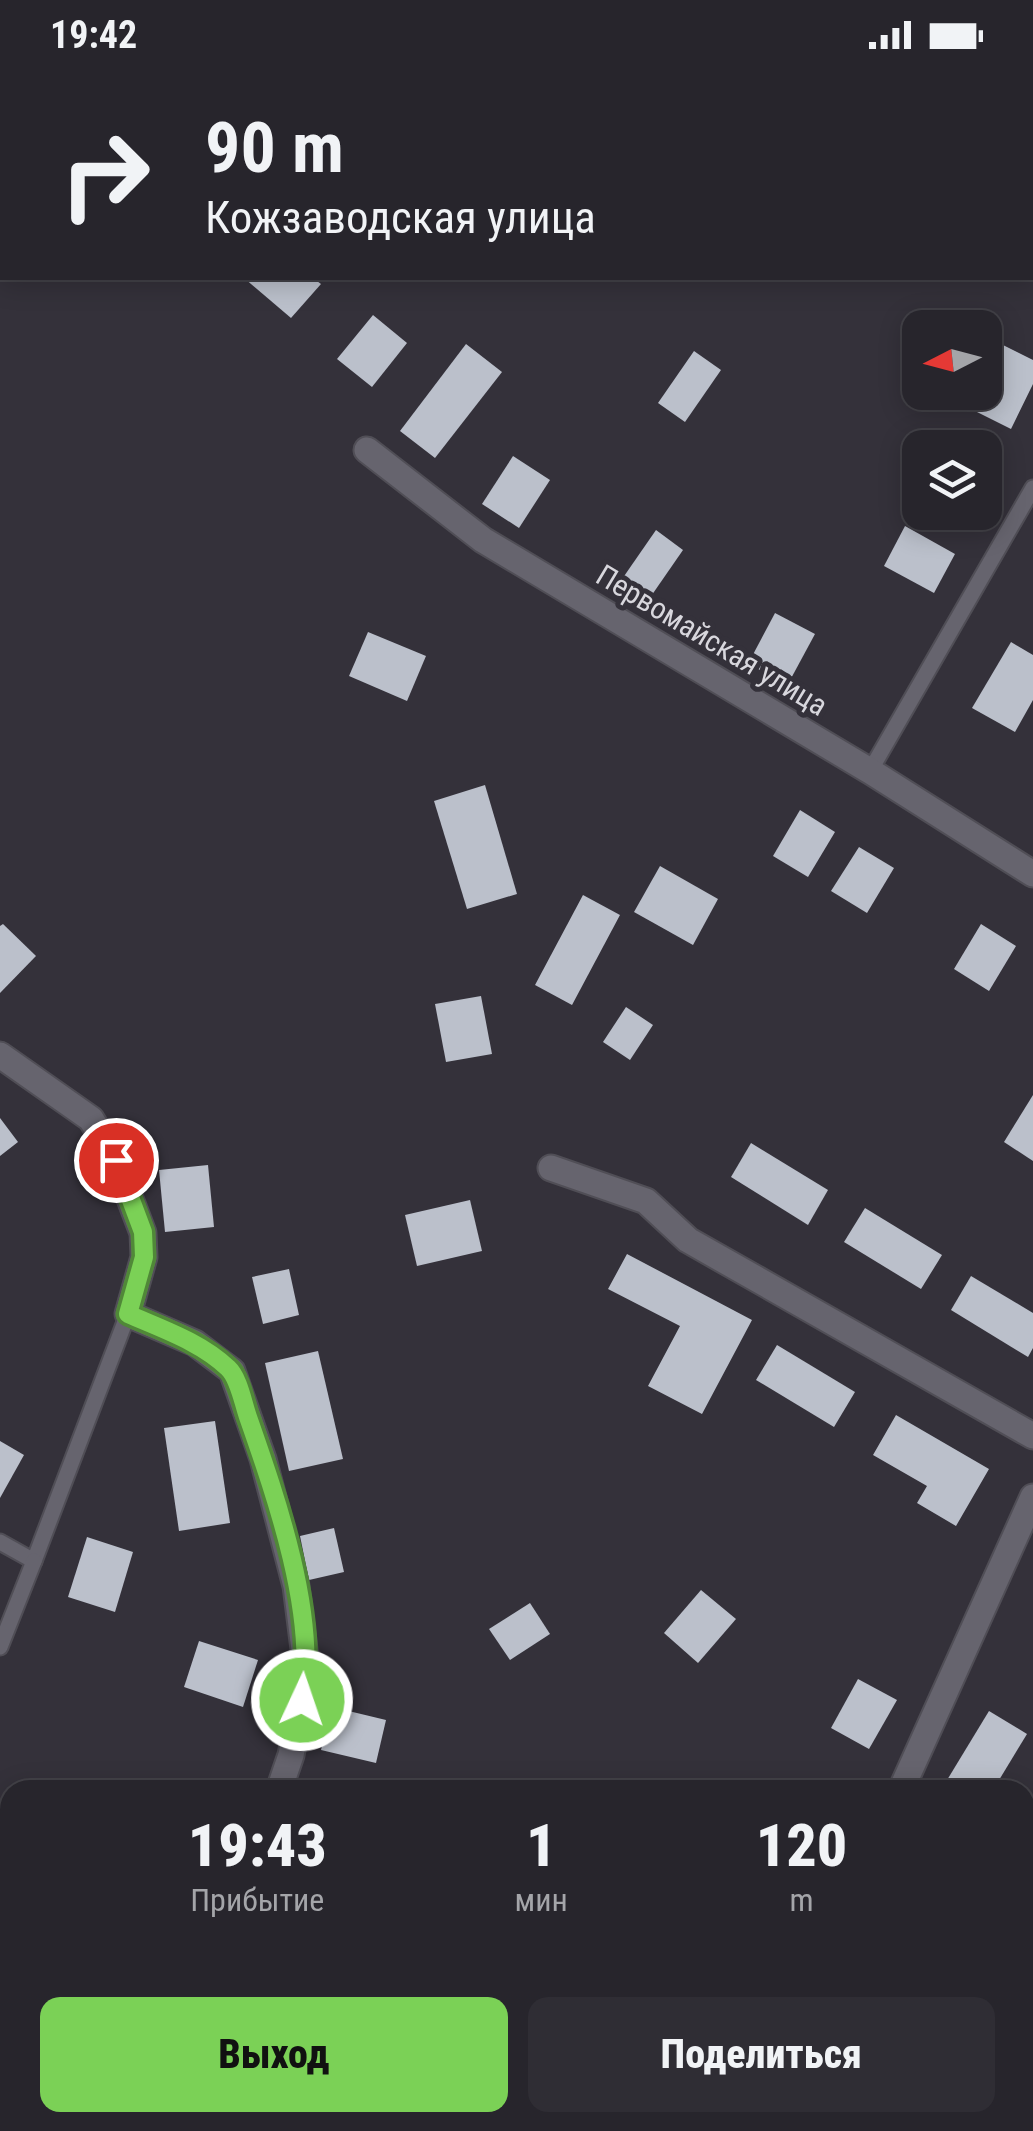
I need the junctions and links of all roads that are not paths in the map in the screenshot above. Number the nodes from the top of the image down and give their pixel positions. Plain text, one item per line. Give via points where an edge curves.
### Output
1 (367, 450) dead end
2 (1033, 488) edge
3 (870, 770) junction
4 (1033, 874) edge
5 (0, 1055) edge
6 (551, 1168) dead end
7 (128, 1314) junction
8 (1033, 1436) edge
9 (1033, 1498) edge
10 (0, 1542) edge
11 (34, 1562) junction
12 (0, 1647) edge
13 (282, 1780) edge
14 (906, 1780) edge

1 - 3 street, Первомайская улица via 483,540
2 - 3 lane
3 - 4 street, Первомайская улица
5 - 7 street via 92,1118 116,1160 143,1232 144,1257
6 - 8 street via 646,1200 688,1240
7 - 11 lane
7 - 13 street via 195,1343 232,1370 263,1459 296,1586 307,1674
9 - 14 street
10 - 11 lane
11 - 12 lane

